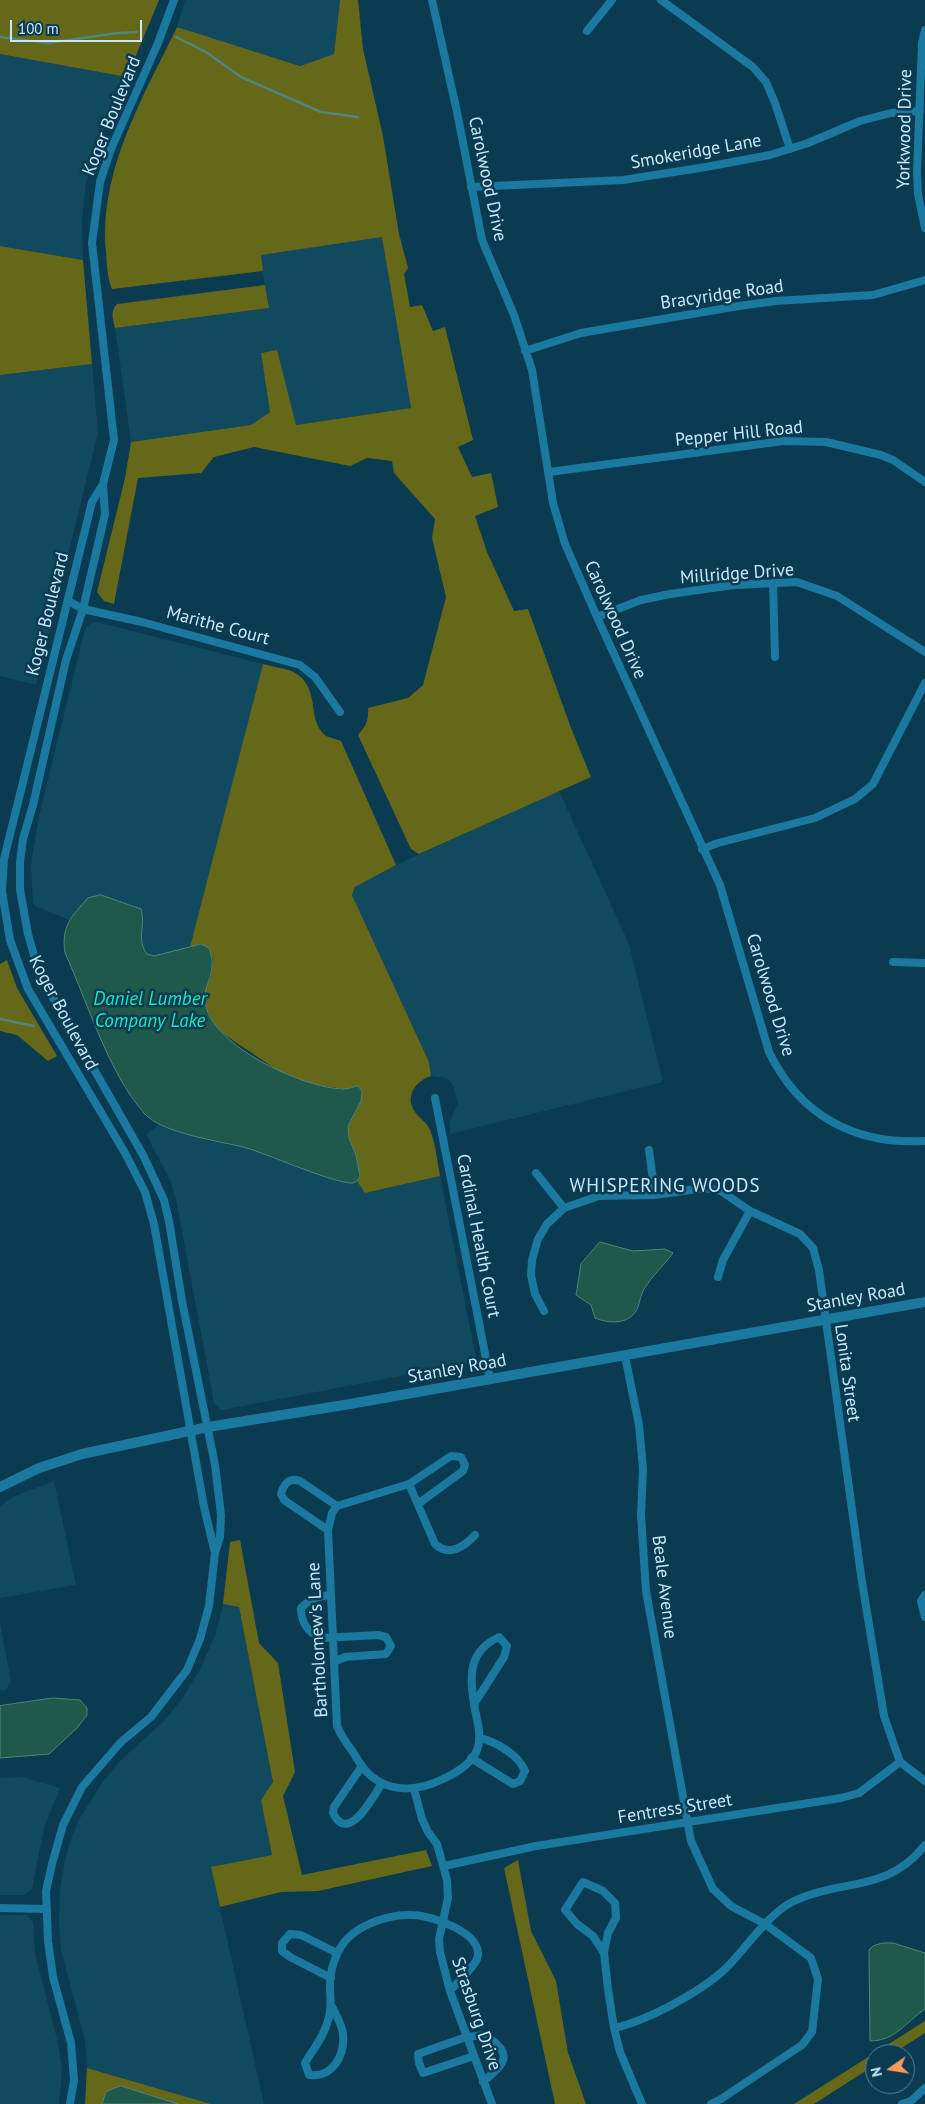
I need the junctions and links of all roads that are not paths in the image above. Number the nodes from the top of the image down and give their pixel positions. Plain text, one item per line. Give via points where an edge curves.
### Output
1 (174, 0) edge
2 (432, 0) edge
3 (612, 0) edge
4 (661, 0) edge
5 (925, 30) edge
6 (587, 32) dead end
7 (920, 111) junction
8 (790, 148) junction
9 (471, 187) junction
10 (925, 228) edge
11 (925, 280) edge
12 (525, 351) junction
13 (549, 472) junction
14 (925, 482) edge
15 (103, 484) junction
16 (773, 583) junction
17 (68, 601) junction
18 (83, 609) junction
19 (596, 617) junction
20 (925, 652) edge
21 (775, 657) dead end
22 (925, 682) edge
23 (340, 712) dead end
24 (702, 849) junction
25 (893, 962) dead end
26 (925, 963) edge
27 (435, 1098) dead end
28 (925, 1142) edge
29 (649, 1150) dead end
30 (536, 1173) dead end
31 (655, 1195) junction
32 (564, 1208) junction
33 (750, 1210) junction
34 (718, 1277) dead end
35 (925, 1302) edge
36 (544, 1310) dead end
37 (824, 1320) junction
38 (625, 1356) junction
39 (490, 1379) junction
40 (208, 1427) junction
41 (190, 1431) junction
42 (410, 1484) junction
43 (0, 1487) edge
44 (418, 1504) junction
45 (337, 1506) junction
46 (328, 1530) junction
47 (475, 1535) dead end
48 (215, 1553) junction
49 (330, 1595) junction
50 (925, 1595) edge
51 (925, 1617) edge
52 (333, 1636) junction
53 (334, 1662) junction
54 (474, 1704) junction
55 (479, 1738) junction
56 (471, 1758) junction
57 (900, 1762) junction
58 (362, 1766) junction
59 (925, 1782) edge
60 (382, 1783) junction
61 (414, 1789) junction
62 (686, 1822) junction
63 (925, 1845) edge
64 (444, 1866) junction
65 (0, 1908) edge
66 (47, 1909) junction
67 (444, 1922) junction
68 (765, 1924) junction
69 (337, 1953) junction
70 (604, 1953) junction
71 (331, 1978) junction
72 (450, 1991) junction
73 (332, 2005) junction
74 (614, 2028) junction
75 (466, 2036) junction
76 (474, 2056) junction
77 (483, 2082) junction
78 (925, 2088) edge
79 (70, 2104) edge
80 (492, 2104) edge
81 (642, 2104) edge
82 (710, 2104) edge
83 (902, 2104) edge

1 - 15 street, Koger Boulevard via 111,149 100,182 94,218 92,244 114,440
2 - 9 street, Carolwood Drive
3 - 6 street
4 - 8 street via 753,67 766,82
5 - 7 street, Yorkwood Drive
7 - 8 street, Smokeridge Lane via 891,113 860,121
7 - 10 street, Yorkwood Drive via 918,194
8 - 9 street, Smokeridge Lane via 737,162 623,180
9 - 12 street, Carolwood Drive via 482,240
11 - 12 street, Bracyridge Road via 873,295 739,306 581,332
12 - 13 street, Carolwood Drive via 532,370
13 - 14 street, Pepper Hill Road via 784,441 826,442 893,460
13 - 19 street, Carolwood Drive via 553,503 565,544
15 - 17 street, Koger Boulevard via 92,502
15 - 18 street, Koger Boulevard via 105,514
16 - 19 street, Millridge Drive via 670,594 641,600
16 - 20 street, Millridge Drive via 797,582 837,596
16 - 21 street
17 - 18 street, Marithe Court
17 - 41 street, Koger Boulevard via 4,860 2,891 5,914 13,949 28,989 145,1192 154,1224
18 - 23 street, Marithe Court via 300,665 315,677
18 - 40 street, Koger Boulevard via 66,660 33,806 22,840 23,911 40,973 143,1154 164,1200
19 - 24 street, Carolwood Drive
22 - 24 street via 873,784 855,799 815,818 718,842
24 - 28 street, Carolwood Drive via 720,885 769,1052 779,1073 813,1110 835,1125 875,1139
25 - 26 street
27 - 39 street, Cardinal Health Court
29 - 31 street
30 - 32 street
31 - 32 street, Lonita Street via 599,1196
31 - 33 street, Lonita Street via 704,1188 722,1191
32 - 36 street, Lonita Street via 547,1224 538,1239 532,1260 535,1294
33 - 34 street via 723,1260
33 - 37 street, Lonita Street via 800,1234 813,1248 819,1270
35 - 37 street, Stanley Road
37 - 38 street, Stanley Road
37 - 57 street, Lonita Street via 879,1687 884,1716
38 - 39 street, Stanley Road
38 - 62 street, Beale Avenue via 641,1442 646,1591
39 - 40 street, Stanley Road
40 - 41 street, Stanley Road
40 - 48 street, Koger Boulevard via 221,1515
41 - 43 street, Stanley Road via 82,1454 40,1468
41 - 48 street, Koger Boulevard
42 - 44 street
42 - 44 street via 451,1456 461,1458 463,1471
42 - 45 street
44 - 47 street via 440,1549 453,1550
45 - 46 street, Bartholomew's Lane
45 - 46 street via 300,1481 287,1481 283,1488 284,1500
46 - 49 street, Bartholomew's Lane
48 - 66 street, Koger Boulevard via 209,1606 187,1670 151,1717 121,1742 82,1787 63,1825 46,1891
49 - 52 street, Bartholomew's Lane
49 - 52 street via 318,1596 308,1602 301,1608 301,1618 314,1635 321,1638
50 - 51 street via 921,1601
52 - 53 street, Bartholomew's Lane
52 - 53 street via 378,1635 386,1637 391,1646 386,1654 345,1657
53 - 58 street, Bartholomew's Lane via 337,1726
54 - 54 street via 504,1657 508,1646 499,1637 487,1643 472,1666
54 - 55 street
55 - 56 street, Bartholomew's Lane
55 - 56 street via 490,1740 522,1762 525,1771 520,1781 512,1784
56 - 61 street, Bartholomew's Lane via 452,1775 427,1787
57 - 59 street
57 - 62 street, Fentress Street via 859,1793
58 - 60 street, Bartholomew's Lane
58 - 60 street via 334,1808 333,1813 340,1823 351,1823 357,1818
60 - 61 street, Bartholomew's Lane
61 - 64 street, Strasburg Drive via 422,1819 437,1844
62 - 64 street, Fentress Street via 536,1846
62 - 68 street, Beale Avenue via 713,1889 731,1906
63 - 68 street via 906,1866 884,1878 818,1891 789,1903
64 - 67 street, Strasburg Drive via 448,1898
65 - 66 street
66 - 79 street, Koger Boulevard via 53,1977 73,2057
67 - 69 street via 412,1915 387,1918 364,1926 348,1938
67 - 72 street, Strasburg Drive via 440,1952
67 - 72 street via 470,1937 478,1948 477,1959
68 - 74 street via 728,1967 702,1986 647,2016
68 - 82 street, Beale Avenue via 811,1958 818,1979 812,2032 802,2045
69 - 71 street
69 - 71 street via 301,1935 290,1934 282,1943 282,1951 290,1957
70 - 70 street via 608,1933 616,1918 615,1903 603,1891 583,1882 565,1910 593,1936
70 - 74 street
71 - 73 street
72 - 75 street, Strasburg Drive
73 - 73 street via 322,2040 304,2063 309,2075 320,2076 331,2070 342,2048 343,2033
74 - 81 street via 620,2052
75 - 76 street, Strasburg Drive
75 - 76 street via 418,2054 419,2063 423,2073
75 - 77 street via 485,2035 499,2044 504,2056 503,2065
76 - 77 street, Strasburg Drive
77 - 80 street, Strasburg Drive
78 - 83 street via 911,2101

